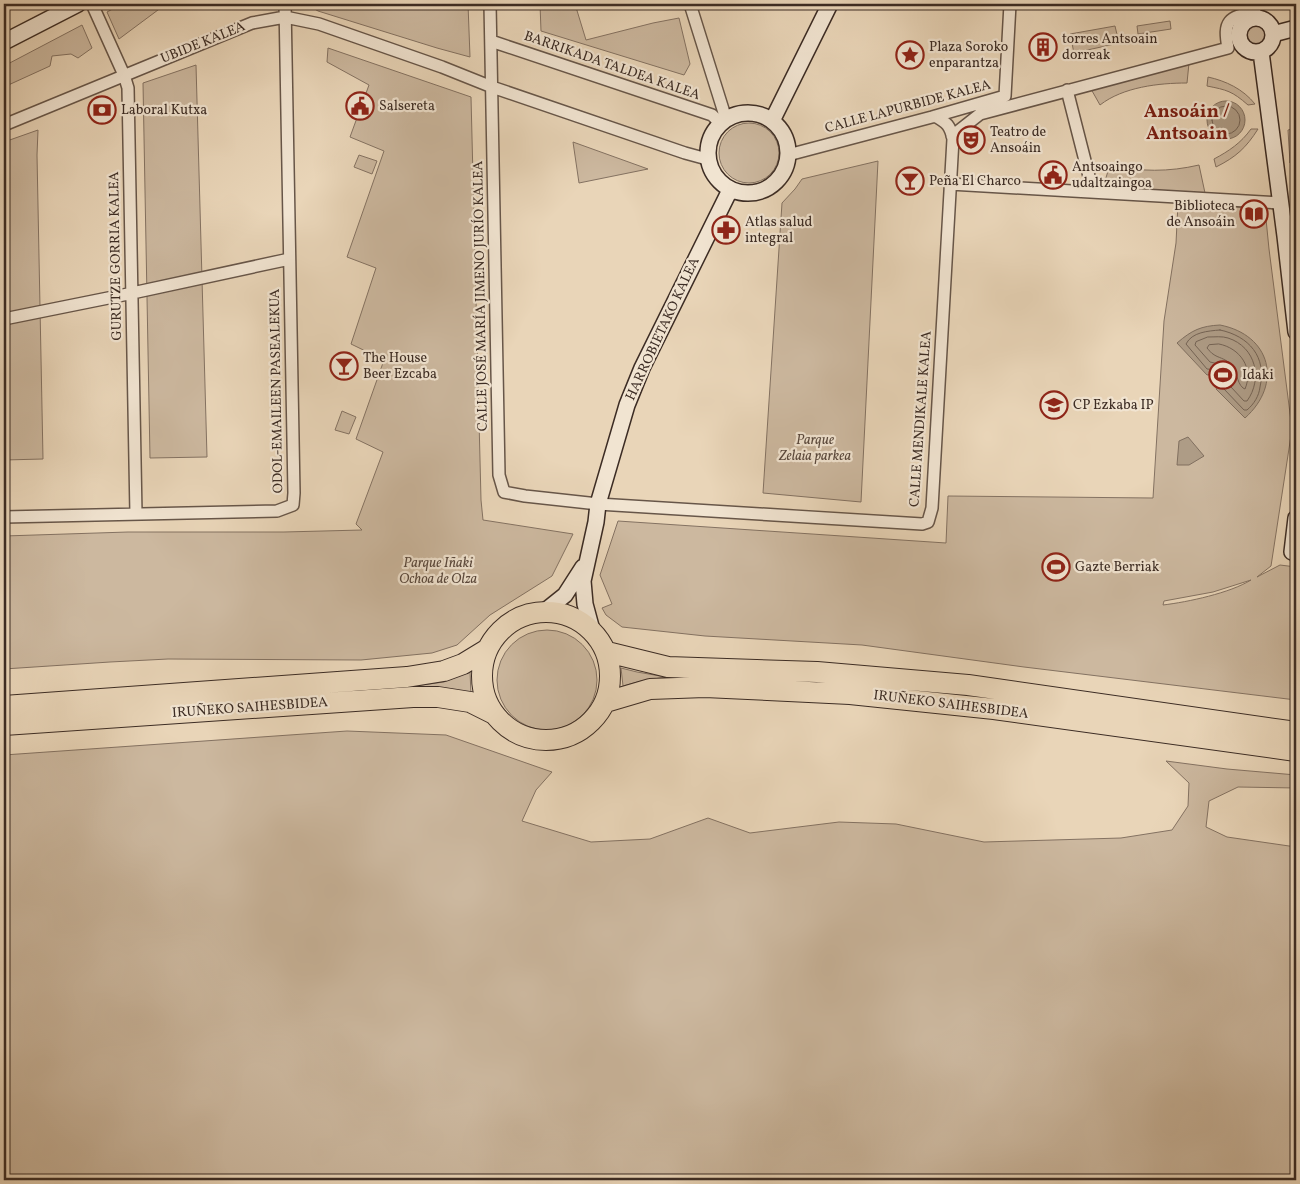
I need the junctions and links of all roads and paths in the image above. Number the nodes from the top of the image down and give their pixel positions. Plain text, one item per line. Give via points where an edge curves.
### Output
1 (78, 4) edge
2 (92, 4) edge
3 (285, 4) edge
4 (490, 4) edge
5 (690, 4) edge
6 (830, 4) edge
7 (1010, 4) edge
8 (1254, 11) edge
9 (285, 17) junction
10 (1296, 28) edge
11 (1273, 34) junction
12 (491, 41) junction
13 (4, 42) edge
14 (1261, 52) junction
15 (124, 75) junction
16 (492, 87) junction
17 (1067, 90) junction
18 (935, 116) junction
19 (723, 121) junction
20 (772, 121) junction
21 (4, 125) edge
22 (952, 136) junction
23 (788, 155) junction
24 (707, 159) junction
25 (950, 184) junction
26 (730, 190) junction
27 (1093, 192) junction
28 (1281, 203) junction
29 (1291, 235) edge
30 (285, 260) dead end
31 (1295, 306) edge
32 (4, 319) edge
33 (1296, 332) edge
34 (598, 504) junction
35 (136, 514) junction
36 (4, 517) edge
37 (1296, 518) edge
38 (1294, 553) edge
39 (587, 560) junction
40 (545, 611) junction
41 (592, 630) junction
42 (486, 650) junction
43 (607, 652) junction
44 (606, 702) junction
45 (4, 706) edge
46 (494, 714) junction
47 (4, 725) edge
48 (1296, 732) edge
49 (1296, 751) edge

1 - 13 main road
2 - 15 street, GURUTZE GORRIA KALEA
3 - 9 street
4 - 12 street, CALLE JOSÉ MARÍA JIMENO JURÍO KALEA
5 - 19 street
6 - 20 main road
7 - 18 street, CALLE LAPURBIDE KALEA via 1005,96
8 - 11 main road via 1270,26
8 - 14 main road via 1238,34 1245,48
8 - 17 street via 1231,19 1225,35 1228,48
9 - 15 street, UBIDE KALEA via 252,23
9 - 16 street, UBIDE KALEA via 319,24
9 - 35 street, ODOL-EMAILEEN PASEALEKUA via 293,505 277,511
10 - 11 main road
11 - 14 main road via 1272,42
12 - 16 street, CALLE JOSÉ MARÍA JIMENO JURÍO KALEA
12 - 19 street, BARRIKADA TALDEA KALEA
14 - 28 main road
15 - 21 street, UBIDE KALEA
15 - 35 street, GURUTZE GORRIA KALEA via 128,88
16 - 24 street
16 - 34 street, CALLE JOSÉ MARÍA JIMENO JURÍO KALEA via 499,475 504,492
17 - 22 street via 980,114
17 - 27 street
18 - 22 street via 948,124
18 - 23 street, CALLE LAPURBIDE KALEA
19 - 20 main road via 749,113
19 - 24 main road via 712,134
20 - 23 main road via 787,142
22 - 25 street, CALLE MENDIKALE KALEA
23 - 26 main road via 782,174 768,188 756,193
24 - 26 main road via 715,177
25 - 27 street
25 - 34 street, CALLE MENDIKALE KALEA via 932,508 928,522
26 - 34 main road, HARROBIETAKO KALEA via 642,368 627,405
27 - 28 street
28 - 29 main road
29 - 31 main road
30 - 32 street
31 - 33 main road
34 - 39 main road, HARROBIETAKO KALEA
35 - 36 street, ODOL-EMAILEEN PASEALEKUA
37 - 38 main road
39 - 40 main road, HARROBIETAKO KALEA via 575,582
39 - 41 main road, HARROBIETAKO KALEA via 583,581
40 - 41 highway via 562,613
40 - 42 highway via 527,614 510,622
41 - 43 highway
42 - 45 highway, IRUÑEKO SAIHESBIDEA via 444,671 406,677
42 - 46 highway via 481,672 484,694
43 - 44 highway via 611,669
43 - 48 highway, IRUÑEKO SAIHESBIDEA via 668,667 817,672 968,686
44 - 46 highway via 596,718 581,731 563,739 544,741 524,737 507,728
44 - 49 highway, IRUÑEKO SAIHESBIDEA via 650,689 704,686 850,694 994,709
46 - 47 highway, IRUÑEKO SAIHESBIDEA via 470,702 413,697

